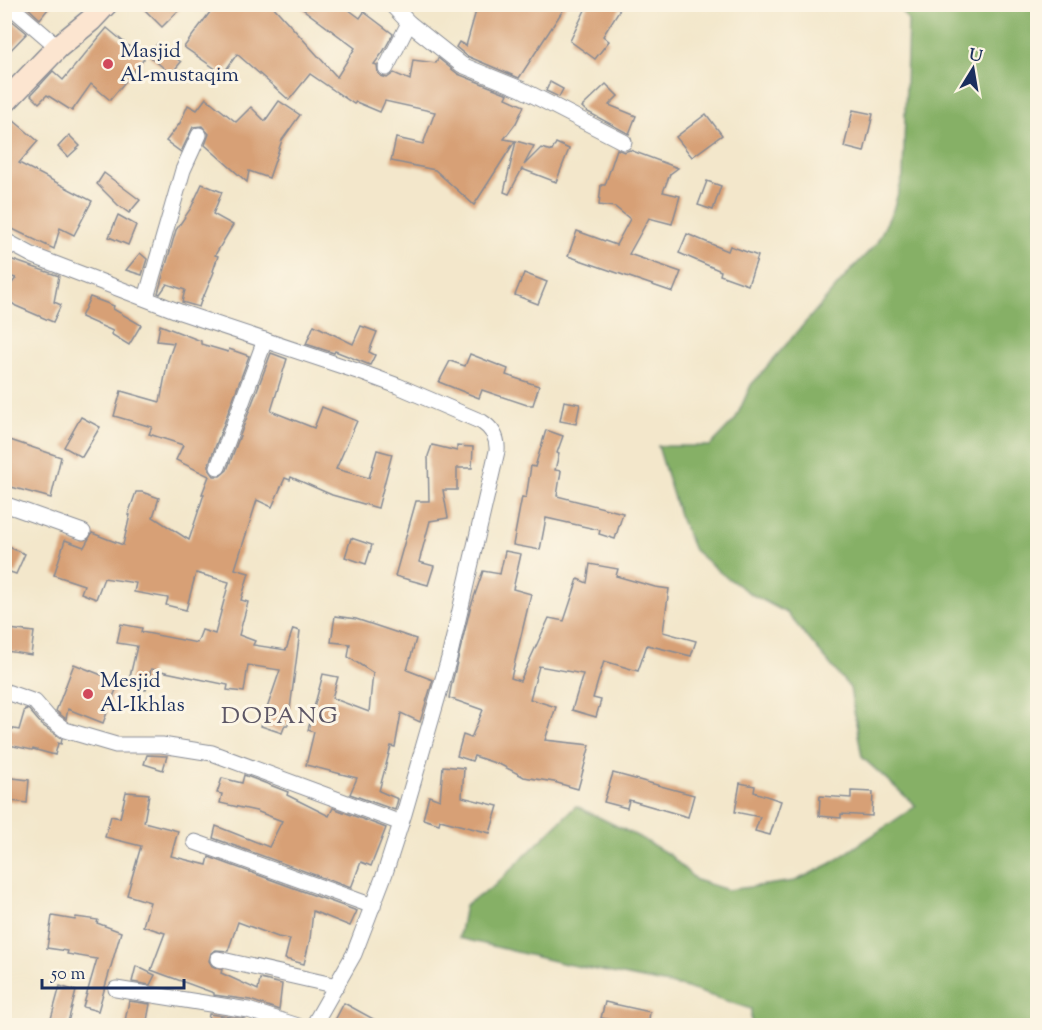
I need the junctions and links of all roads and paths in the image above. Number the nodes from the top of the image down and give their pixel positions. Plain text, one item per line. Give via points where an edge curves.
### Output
1 (8, 4) edge
2 (106, 4) edge
3 (391, 4) edge
4 (409, 23) junction
5 (58, 47) junction
6 (386, 68) dead end
7 (4, 103) edge
8 (199, 135) dead end
9 (624, 142) dead end
10 (4, 240) edge
11 (146, 298) junction
12 (264, 340) junction
13 (218, 467) dead end
14 (4, 504) edge
15 (83, 532) dead end
16 (4, 691) edge
17 (401, 824) junction
18 (195, 842) dead end
19 (373, 906) junction
20 (218, 959) dead end
21 (337, 986) junction
22 (116, 989) dead end
23 (298, 1026) edge
24 (313, 1026) edge

1 - 5 street
2 - 5 street
3 - 4 street
4 - 6 street
4 - 9 street via 462,65 521,88
5 - 7 street
8 - 11 street via 183,170
10 - 11 street via 34,256
11 - 12 street
12 - 13 street
12 - 17 street via 398,386 482,422 496,438 497,451 449,658
14 - 15 street
16 - 17 street via 35,702 65,730 116,745 162,745 212,753
17 - 19 street
18 - 19 street
19 - 21 street
20 - 21 street
21 - 24 street
22 - 23 street via 248,1010

